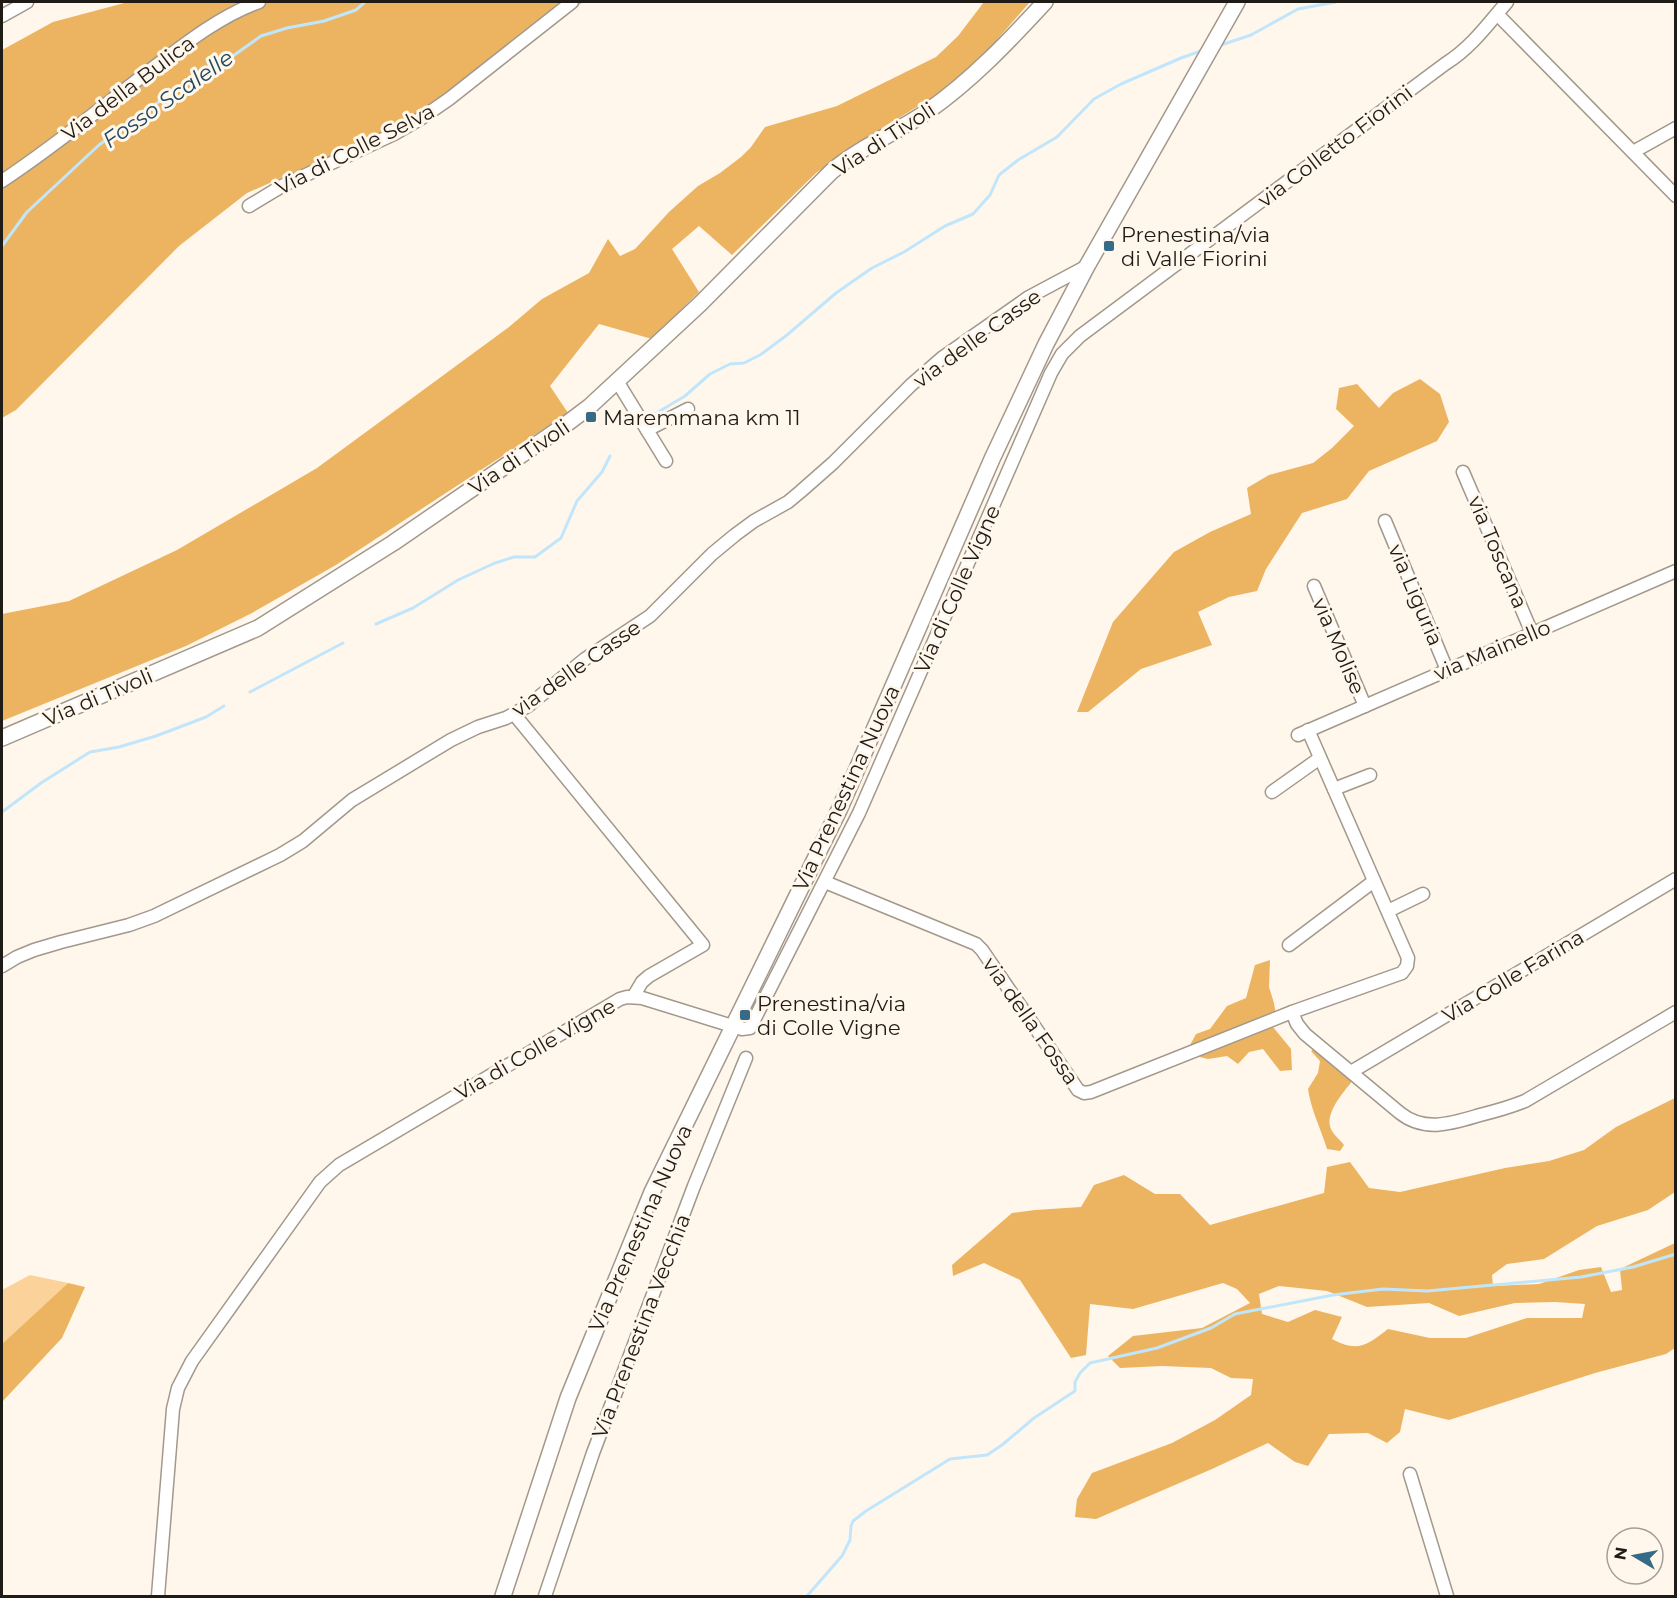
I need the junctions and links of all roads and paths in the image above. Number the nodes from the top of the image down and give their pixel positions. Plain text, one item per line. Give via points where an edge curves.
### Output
1 (27, 2) edge
2 (259, 2) edge
3 (572, 2) edge
4 (1045, 2) edge
5 (1237, 2) edge
6 (1507, 2) edge
7 (1497, 14) junction
8 (2, 16) edge
9 (1676, 128) edge
10 (1633, 153) junction
11 (2, 181) edge
12 (1676, 196) edge
13 (249, 206) dead end
14 (1087, 266) junction
15 (1166, 272) joint
16 (617, 381) junction
17 (688, 409) dead end
18 (647, 430) junction
19 (666, 461) dead end
20 (1463, 472) dead end
21 (1385, 521) dead end
22 (1676, 571) edge
23 (1314, 586) dead end
24 (1532, 633) junction
25 (1447, 670) junction
26 (1365, 706) junction
27 (514, 714) junction
28 (2, 738) edge
29 (1320, 758) junction
30 (1370, 775) dead end
31 (1334, 789) junction
32 (1272, 792) dead end
33 (1676, 879) edge
34 (1374, 881) junction
35 (825, 882) junction
36 (1424, 894) dead end
37 (1388, 911) junction
38 (1289, 945) dead end
39 (2, 966) edge
40 (1407, 966) joint
41 (633, 997) junction
42 (1292, 1012) junction
43 (1676, 1012) edge
44 (733, 1026) junction
45 (746, 1058) dead end
46 (1351, 1072) junction
47 (1410, 1474) dead end
48 (158, 1596) edge
49 (503, 1596) edge
50 (545, 1596) edge
51 (1447, 1596) edge

1 - 8 street
2 - 11 street, Via della Bulica via 178,49
3 - 13 street, Via di Colle Selva via 420,119
4 - 16 main road, Via di Tivoli via 946,98 826,176
5 - 14 main road, Via Prenestina Nuova
6 - 7 street, via Colletto Fiorini
7 - 10 street
7 - 15 street, via Colletto Fiorini via 1458,56
9 - 10 street
10 - 12 street
14 - 27 street, via delle Casse via 1022,301 942,358 800,492 712,554 650,616 585,659
14 - 44 main road, Via Prenestina Nuova via 997,449 840,808
15 - 35 street, Via di Colle Vigne via 1080,336 1055,366
16 - 18 street
16 - 28 main road, Via di Tivoli via 565,425 393,543 258,628
17 - 18 street
18 - 19 street
20 - 24 street, via Toscana
21 - 25 street, via Liguria
22 - 24 street, via Mainello
23 - 26 street, via Molise
24 - 25 street, via Mainello
25 - 26 street, via Mainello
26 - 29 street, via Mainello via 1303,733
27 - 39 street, via delle Casse via 451,740 352,800 298,844 255,867 154,916 21,955
27 - 41 street via 703,945 649,976
29 - 31 street, via Mainello
29 - 32 street
30 - 31 street
31 - 34 street, via Mainello
33 - 46 street, Via Colle Farina
34 - 37 street, via Mainello
34 - 38 street
35 - 42 street, via della Fossa via 976,944 1083,1093
35 - 44 street, Via di Colle Vigne via 752,1026 745,1030
36 - 37 street
37 - 40 street, via Mainello via 1408,957
40 - 42 street, via della Fossa via 1402,973
41 - 44 street, Via di Colle Vigne
41 - 48 street, Via di Colle Vigne via 613,1002 339,1165 316,1188 192,1361 178,1388 172,1409
42 - 46 street via 1305,1034
43 - 46 street via 1525,1101 1444,1125 1412,1121
44 - 49 main road, Via Prenestina Nuova via 646,1205 581,1364
45 - 50 street, Via Prenestina Vecchia via 593,1453
47 - 51 street

